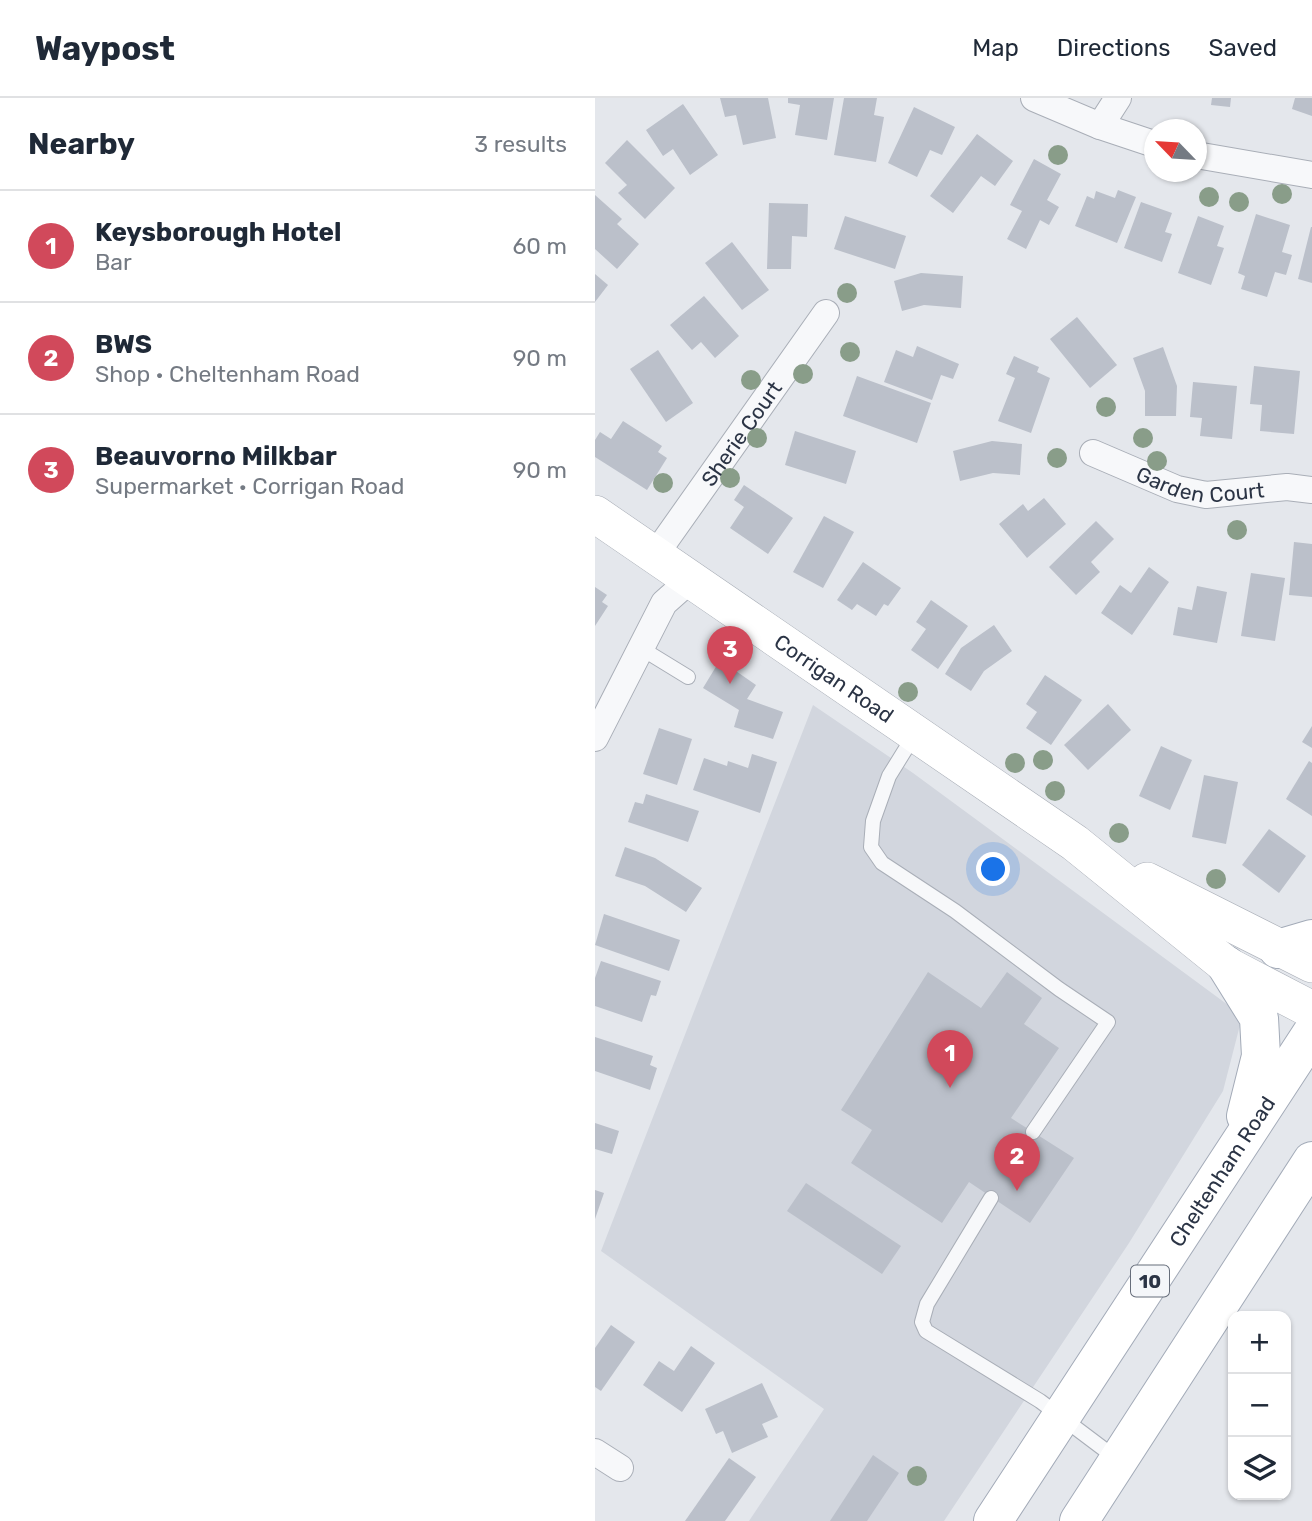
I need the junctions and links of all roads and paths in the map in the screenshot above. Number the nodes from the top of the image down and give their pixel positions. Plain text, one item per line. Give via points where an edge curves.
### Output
1 (1034, 98) edge
2 (1118, 98) edge
3 (1100, 126) junction
4 (1144, 141) edge
5 (1207, 157) edge
6 (1312, 175) edge
7 (826, 313) dead end
8 (1093, 453) dead end
9 (1312, 490) edge
10 (595, 514) edge
11 (655, 555) junction
12 (691, 579) junction
13 (645, 650) junction
14 (688, 677) dead end
15 (916, 733) junction
16 (595, 738) edge
17 (1075, 843) junction
18 (1301, 951) edge
19 (1226, 965) junction
20 (1312, 1010) edge
21 (1312, 1032) edge
22 (1033, 1132) dead end
23 (1239, 1145) junction
24 (1312, 1161) edge
25 (991, 1198) dead end
26 (1062, 1416) junction
27 (595, 1452) edge
28 (1118, 1460) junction
29 (620, 1468) dead end
30 (993, 1521) edge
31 (1079, 1521) edge

1 - 3 street
2 - 3 street
3 - 4 street
5 - 6 street
7 - 11 street, Sherie Court
8 - 9 street, Garden Court via 1177,489 1206,495 1287,487
10 - 11 main road, Corrigan Road
11 - 12 main road, Corrigan Road
12 - 13 street via 664,603
12 - 15 main road, Corrigan Road
13 - 14 lane
13 - 16 street
15 - 17 main road, Corrigan Road
15 - 22 lane via 889,776 873,821 871,847 882,863 1108,1021
17 - 18 main road, Corrigan Road
17 - 19 main road, Corrigan Road
19 - 20 main road, Corrigan Road
19 - 23 main road via 1259,1018 1261,1056
21 - 23 main road, Cheltenham Road / 10
23 - 26 main road, Cheltenham Road / 10
24 - 28 main road
25 - 26 lane via 936,1287 922,1322 934,1338
26 - 28 lane
26 - 30 main road, Cheltenham Road / 10
27 - 29 street
28 - 31 main road

